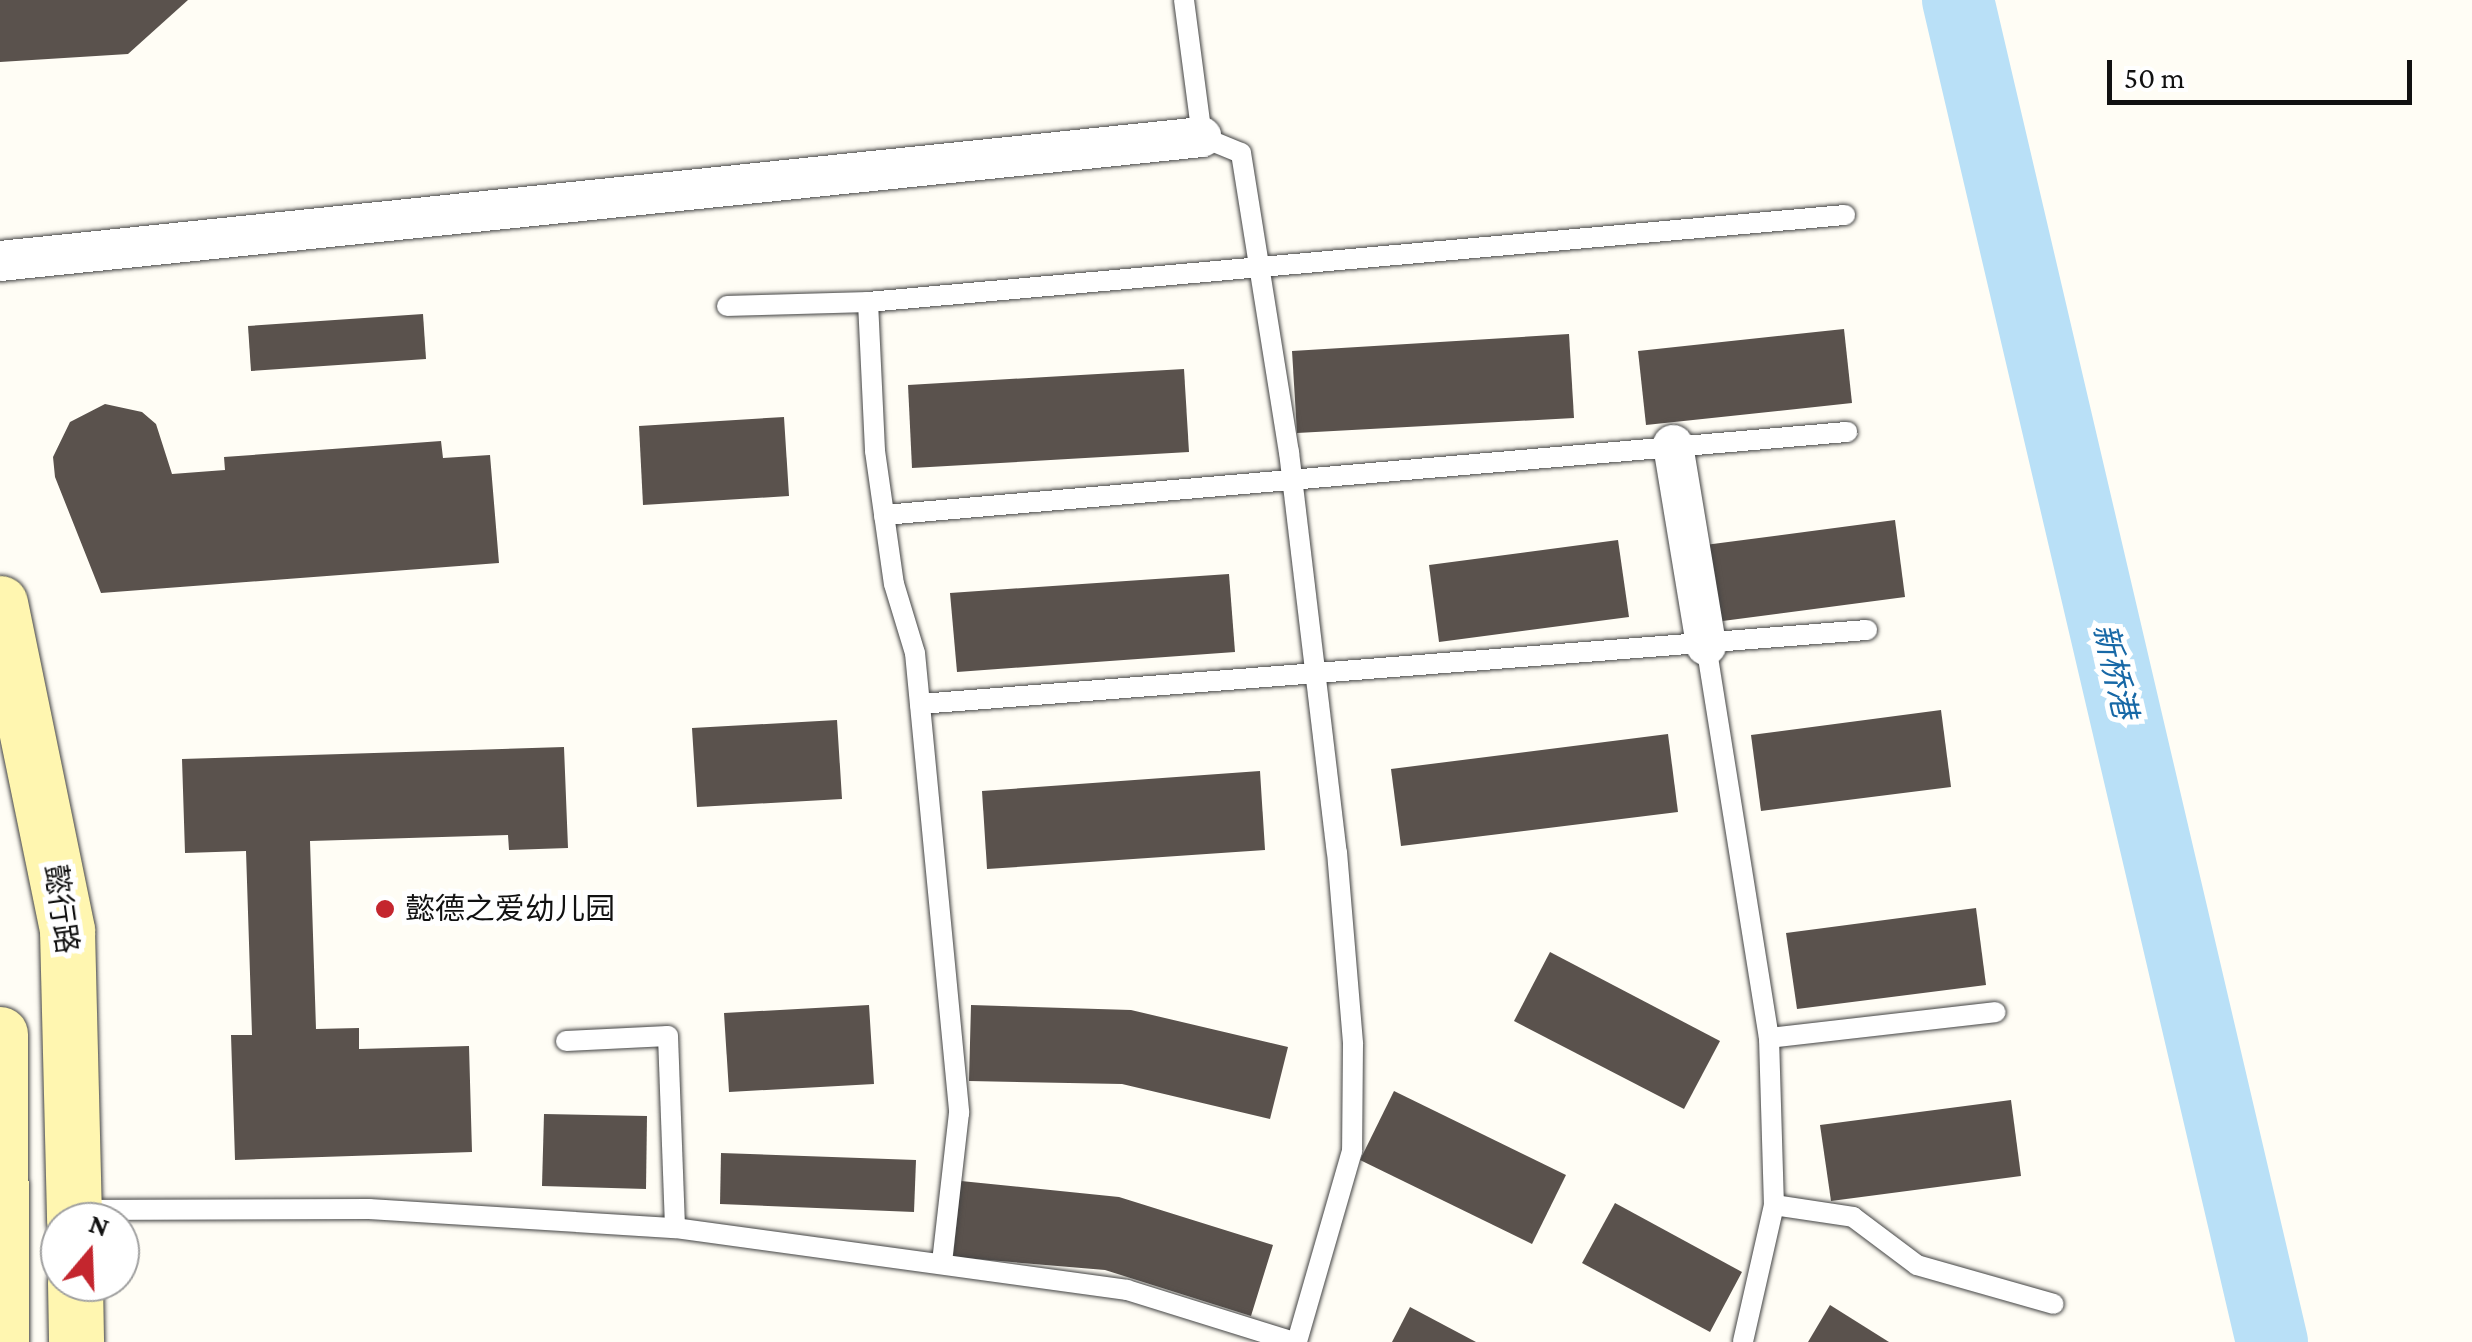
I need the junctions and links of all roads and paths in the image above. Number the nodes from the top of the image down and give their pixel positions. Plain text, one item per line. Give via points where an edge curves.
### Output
1 (1184, 0) edge
2 (1202, 137) junction
3 (1845, 215) dead end
4 (0, 261) edge
5 (1258, 264) junction
6 (868, 302) junction
7 (726, 306) dead end
8 (1848, 432) dead end
9 (1673, 446) junction
10 (1293, 482) junction
11 (884, 515) junction
12 (0, 602) edge
13 (1867, 630) dead end
14 (1706, 645) junction
15 (1316, 677) junction
16 (920, 704) junction
17 (1996, 1012) dead end
18 (0, 1034) edge
19 (1769, 1038) junction
20 (566, 1042) dead end
21 (74, 1202) edge
22 (1774, 1205) junction
23 (140, 1214) edge
24 (675, 1228) junction
25 (942, 1262) junction
26 (75, 1302) edge
27 (2054, 1304) dead end
28 (2, 1342) edge
29 (76, 1342) edge
30 (1295, 1342) edge
31 (1743, 1342) edge

1 - 2 lane
2 - 4 street
2 - 5 lane via 1240,152
3 - 5 lane
5 - 6 lane
5 - 10 lane
6 - 7 lane
6 - 11 lane
8 - 9 lane
9 - 10 lane
9 - 14 street
10 - 11 lane
10 - 15 lane
11 - 16 lane
12 - 21 street, 懿行路 via 67,930
13 - 14 lane
14 - 15 lane
14 - 19 lane
15 - 16 lane
15 - 30 lane via 1353,1044 1352,1152
16 - 25 lane via 959,1113
17 - 19 lane
18 - 28 street
19 - 22 lane
20 - 24 lane via 668,1036
22 - 27 lane via 1853,1216 1917,1265
22 - 31 lane
23 - 24 lane via 369,1209
24 - 25 lane
25 - 30 lane via 1127,1290
26 - 29 street

